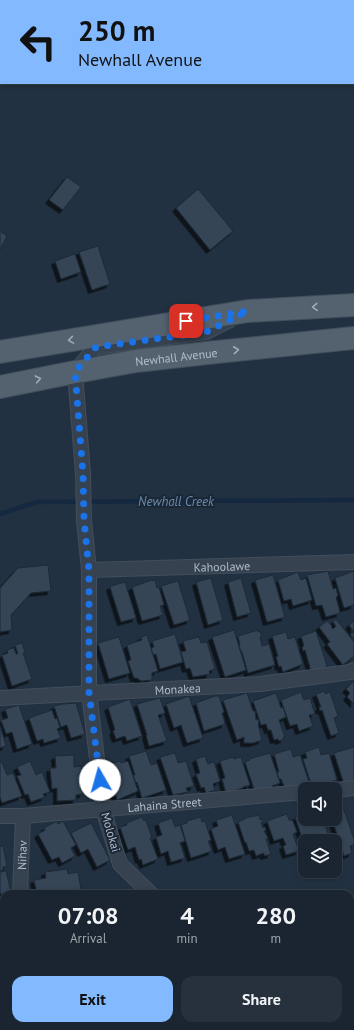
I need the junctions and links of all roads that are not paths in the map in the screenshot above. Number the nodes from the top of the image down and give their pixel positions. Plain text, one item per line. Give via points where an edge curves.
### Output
1 (354, 305) edge
2 (248, 311) junction
3 (354, 338) edge
4 (0, 352) edge
5 (75, 372) junction
6 (1, 385) edge
7 (354, 562) edge
8 (89, 570) junction
9 (354, 670) edge
10 (89, 692) junction
11 (0, 698) edge
12 (354, 788) edge
13 (342, 789) edge
14 (298, 793) edge
15 (103, 809) junction
16 (0, 816) edge
17 (23, 816) junction
18 (20, 890) edge
19 (147, 890) edge

1 -> 2 main road
2 -> 4 main road
2 - 5 street via 206,332 96,347
5 -> 3 main road, Newhall Avenue via 207,353
6 -> 5 main road, Newhall Avenue
5 - 8 street, Molokai
7 - 8 street, Kahoolawe
8 - 10 street, Molokai
9 - 10 street, Monakea via 260,684
10 - 11 street, Monakea
10 - 15 street, Molokai
12 - 13 street
14 - 15 street, Lahaina Street
15 - 17 street, Lahaina Street
15 - 19 street, Molokai via 120,864
16 - 17 street, Lahaina Street
17 - 18 street, Nihav

